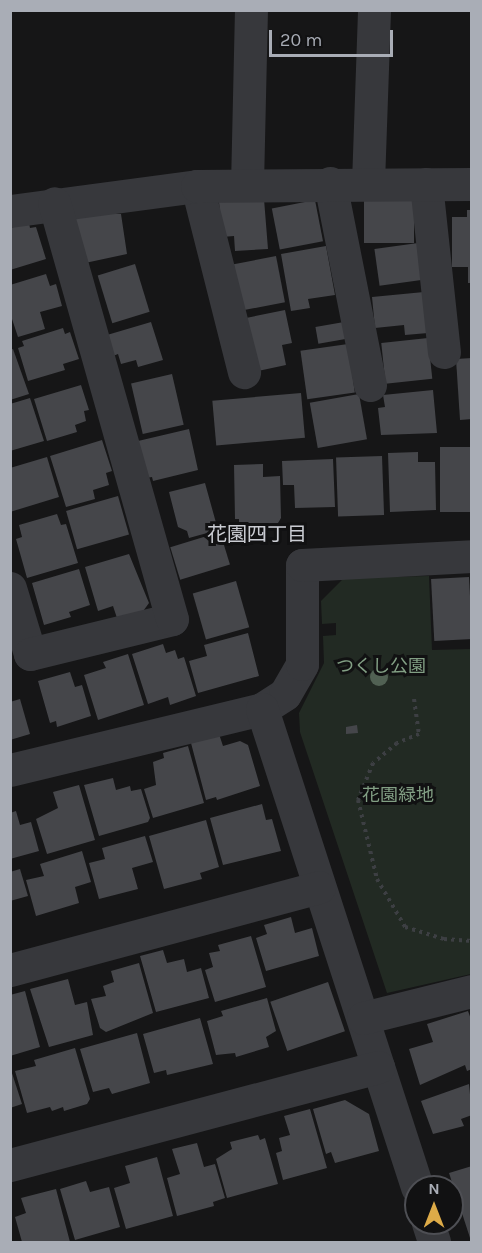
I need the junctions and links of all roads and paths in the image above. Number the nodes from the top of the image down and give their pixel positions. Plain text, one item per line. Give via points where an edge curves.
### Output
1 (250, 10) edge
2 (374, 10) edge
3 (330, 183) junction
4 (368, 183) junction
5 (426, 184) junction
6 (471, 184) edge
7 (247, 185) junction
8 (197, 186) junction
9 (54, 203) junction
10 (10, 211) edge
11 (444, 352) dead end
12 (244, 372) dead end
13 (370, 385) dead end
14 (471, 556) edge
15 (10, 588) edge
16 (414, 699) dead end
17 (262, 709) junction
18 (10, 770) edge
19 (319, 887) junction
20 (471, 941) edge
21 (10, 970) edge
22 (471, 991) edge
23 (363, 1018) junction
24 (378, 1066) junction
25 (10, 1165) edge
26 (413, 1175) edge

1 - 7 street
2 - 4 street
3 - 4 street
3 - 7 street
3 - 13 street
4 - 5 street
5 - 6 street
5 - 11 street
7 - 8 street
8 - 9 street
8 - 12 street
9 - 10 street
9 - 15 street via 172,619 30,654
14 - 17 street via 302,565 302,664 285,694
16 - 20 path via 419,734 398,743 373,763 358,800 377,879 405,927 444,939
17 - 18 street
17 - 19 street
19 - 21 street
19 - 23 street
22 - 23 street
23 - 24 street
24 - 25 street
24 - 26 street

